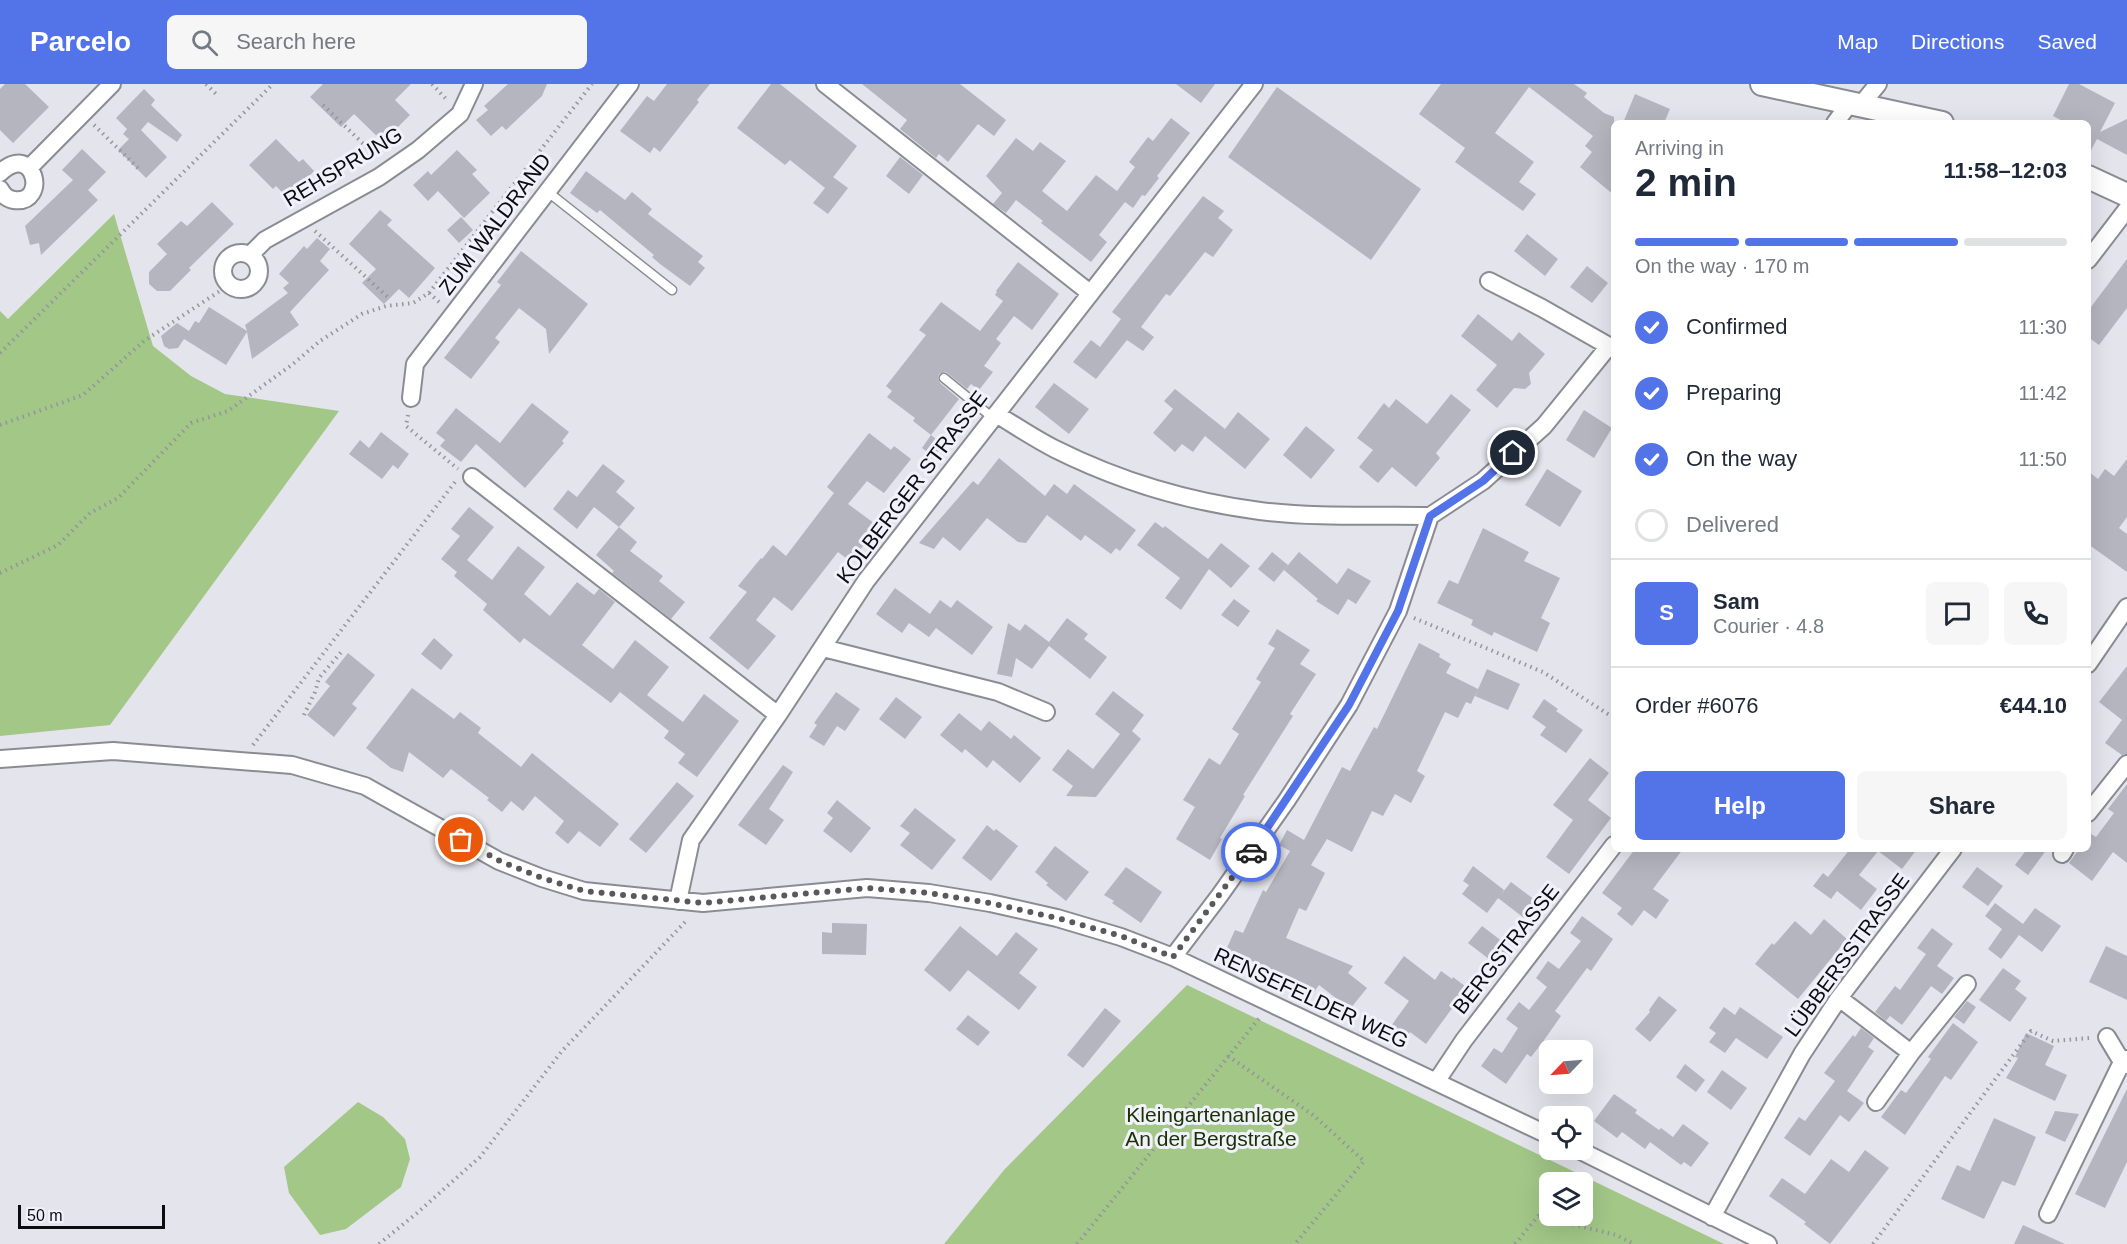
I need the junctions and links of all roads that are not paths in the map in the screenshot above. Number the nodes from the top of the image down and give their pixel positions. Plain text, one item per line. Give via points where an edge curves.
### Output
1 (111, 84) edge
2 (474, 84) edge
3 (630, 84) edge
4 (825, 84) edge
5 (1254, 84) edge
6 (1762, 84) edge
7 (1878, 84) edge
8 (1855, 105) junction
9 (1838, 120) edge
10 (1928, 120) edge
11 (29, 168) junction
12 (0, 173) edge
13 (2091, 178) edge
14 (0, 189) edge
15 (548, 192) junction
16 (2127, 195) edge
17 (2127, 209) edge
18 (250, 255) junction
19 (2091, 256) edge
20 (1489, 281) dead end
21 (672, 290) dead end
22 (1090, 293) junction
23 (1611, 347) edge
24 (1611, 349) edge
25 (944, 378) dead end
26 (411, 398) road end
27 (995, 416) junction
28 (467, 475) road end
29 (1430, 516) junction
30 (2127, 607) edge
31 (823, 648) junction
32 (2091, 660) edge
33 (1046, 712) dead end
34 (778, 715) junction
35 (0, 759) edge
36 (2127, 764) edge
37 (2091, 806) edge
38 (1611, 849) edge
39 (1951, 852) edge
40 (678, 901) junction
41 (1173, 957) junction
42 (1967, 984) dead end
43 (1839, 998) junction
44 (2107, 1037) road end
45 (1911, 1053) junction
46 (2125, 1062) edge
47 (1436, 1082) junction
48 (1876, 1102) dead end
49 (1539, 1131) edge
50 (1593, 1157) edge
51 (2048, 1214) dead end
52 (1712, 1217) junction
53 (1768, 1244) edge

1 - 11 street
2 - 18 street, REHSPRUNG via 460,114 418,150 343,198 265,240
3 - 15 street, ZUM WALDRAND
4 - 22 street
5 - 22 street, KOLBERGER STRASSE
6 - 8 main road
7 - 8 street
8 - 9 street
8 - 10 main road
11 - 12 street via 19,163 8,165
11 - 14 street via 35,177 30,196 21,201 11,200
13 - 16 main road
15 - 21 lane
15 - 26 street, ZUM WALDRAND via 416,364
17 - 19 street
18 - 18 street, REHSPRUNG via 259,272 255,282 248,288 229,285 222,273 225,260 237,253
20 - 23 street
22 - 27 street, KOLBERGER STRASSE
24 - 29 street via 1544,426 1483,481
25 - 27 lane
27 - 29 street via 1054,449 1126,480 1210,503 1262,511
27 - 31 street, KOLBERGER STRASSE via 866,581
28 - 34 street
29 - 41 street via 1398,611 1349,705 1287,800
30 - 32 street
31 - 33 street via 998,693
31 - 34 street, KOLBERGER STRASSE
34 - 40 street, KOLBERGER STRASSE via 691,840
35 - 40 street, RENSEFELDER WEG via 113,751 292,765 365,786 500,861 542,878 584,891
36 - 37 street
38 - 47 street, BERGSTRASSE
39 - 43 street, LÜBBERSSTRASSE
40 - 41 street, RENSEFELDER WEG via 703,903 867,888 929,893 1057,918 1121,936
41 - 47 street, RENSEFELDER WEG
42 - 45 street
43 - 45 street
43 - 52 street, LÜBBERSSTRASSE via 1802,1053
44 - 46 street
45 - 48 street
46 - 51 street
47 - 49 street, RENSEFELDER WEG
50 - 52 street
52 - 53 street

